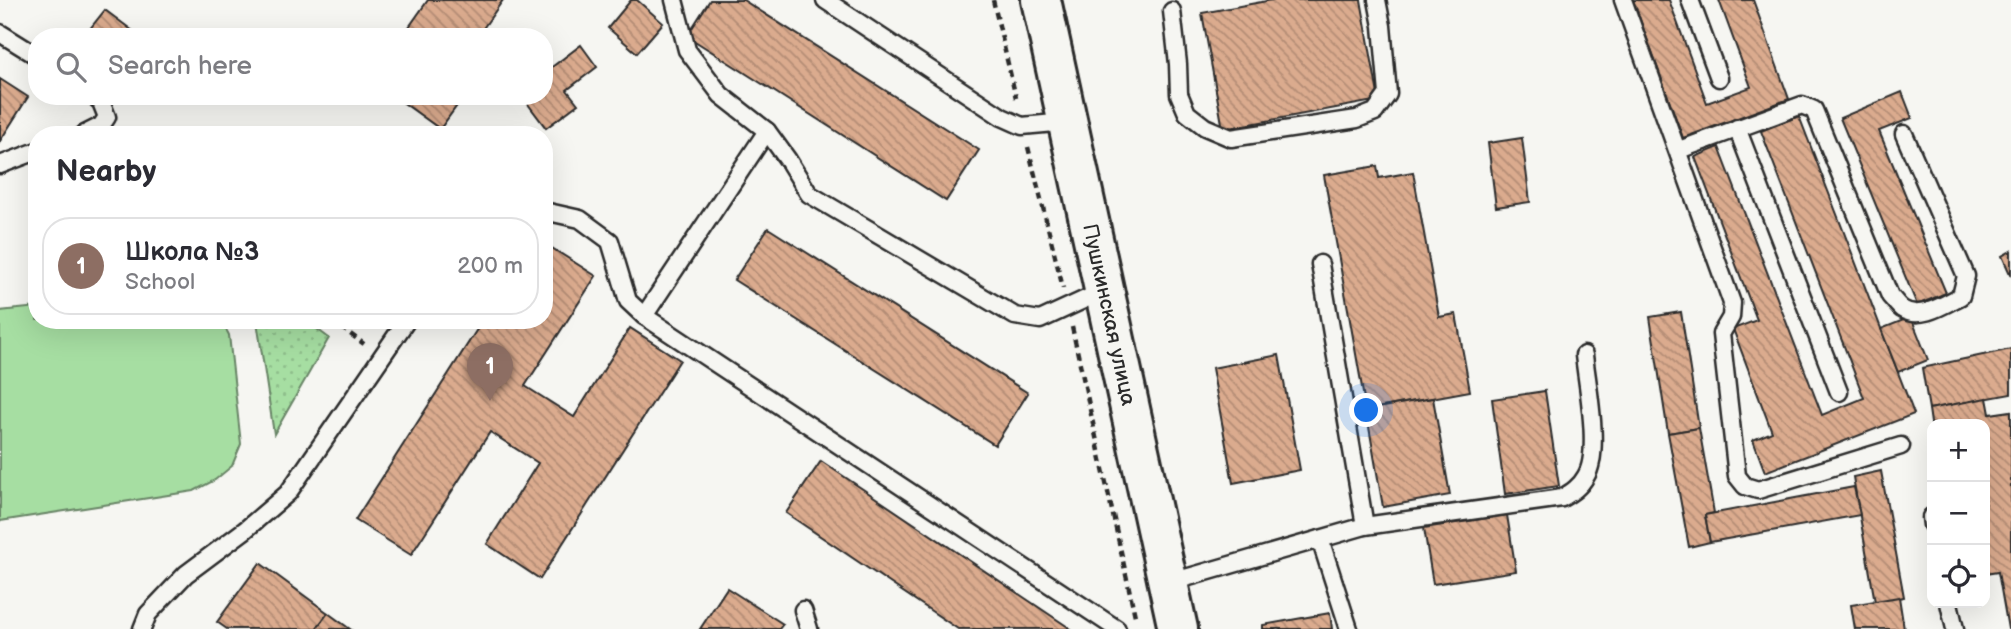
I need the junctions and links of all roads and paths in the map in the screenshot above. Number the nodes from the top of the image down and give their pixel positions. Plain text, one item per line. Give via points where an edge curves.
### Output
1 (674, 0) edge
2 (825, 0) edge
3 (1041, 0) edge
4 (1377, 0) edge
5 (1623, 0) edge
6 (1690, 0) edge
7 (1172, 11) dead end
8 (0, 33) edge
9 (28, 50) edge
10 (1719, 78) dead end
11 (102, 105) edge
12 (1066, 122) junction
13 (101, 126) edge
14 (1737, 128) junction
15 (767, 131) junction
16 (1904, 134) dead end
17 (1679, 150) junction
18 (28, 154) edge
19 (0, 165) edge
20 (553, 213) edge
21 (1320, 264) dead end
22 (1103, 290) junction
23 (644, 316) junction
24 (343, 329) edge
25 (401, 329) edge
26 (1584, 355) dead end
27 (382, 357) junction
28 (1839, 391) dead end
29 (1901, 446) dead end
30 (1365, 526) junction
31 (1320, 539) junction
32 (1168, 583) junction
33 (1950, 608) edge
34 (803, 610) dead end
35 (142, 629) edge
36 (809, 629) edge
37 (1117, 629) edge
38 (1178, 629) edge
39 (1349, 629) edge
40 (1955, 629) edge

1 - 15 lane via 687,50 721,94
2 - 12 lane via 1002,117 1022,126
3 - 12 main road, Пушкинская улица
4 - 7 lane via 1388,94 1375,112 1357,119 1231,138 1187,113 1179,94
5 - 17 lane
6 - 10 lane
8 - 9 lane
11 - 13 lane via 107,117
12 - 22 main road, Пушкинская улица
14 - 16 lane via 1802,105 1814,110 1890,296 1903,310 1918,313 1961,296 1966,276
14 - 17 lane
14 - 28 lane
15 - 22 lane via 809,194 1016,316 1041,320
15 - 23 lane
17 - 29 lane via 1732,303 1731,317 1721,334 1737,476 1745,486 1758,490
18 - 19 lane
20 - 23 lane via 580,219 610,241 628,301
21 - 30 lane
22 - 32 main road, Пушкинская улица
23 - 37 lane
24 - 27 path
25 - 27 lane
26 - 30 lane via 1593,442 1588,474 1575,491 1562,498
27 - 35 lane via 288,493 186,574 148,614
30 - 31 lane
31 - 32 lane
31 - 39 lane
32 - 38 main road, Пушкинская улица
33 - 40 lane
34 - 36 lane

